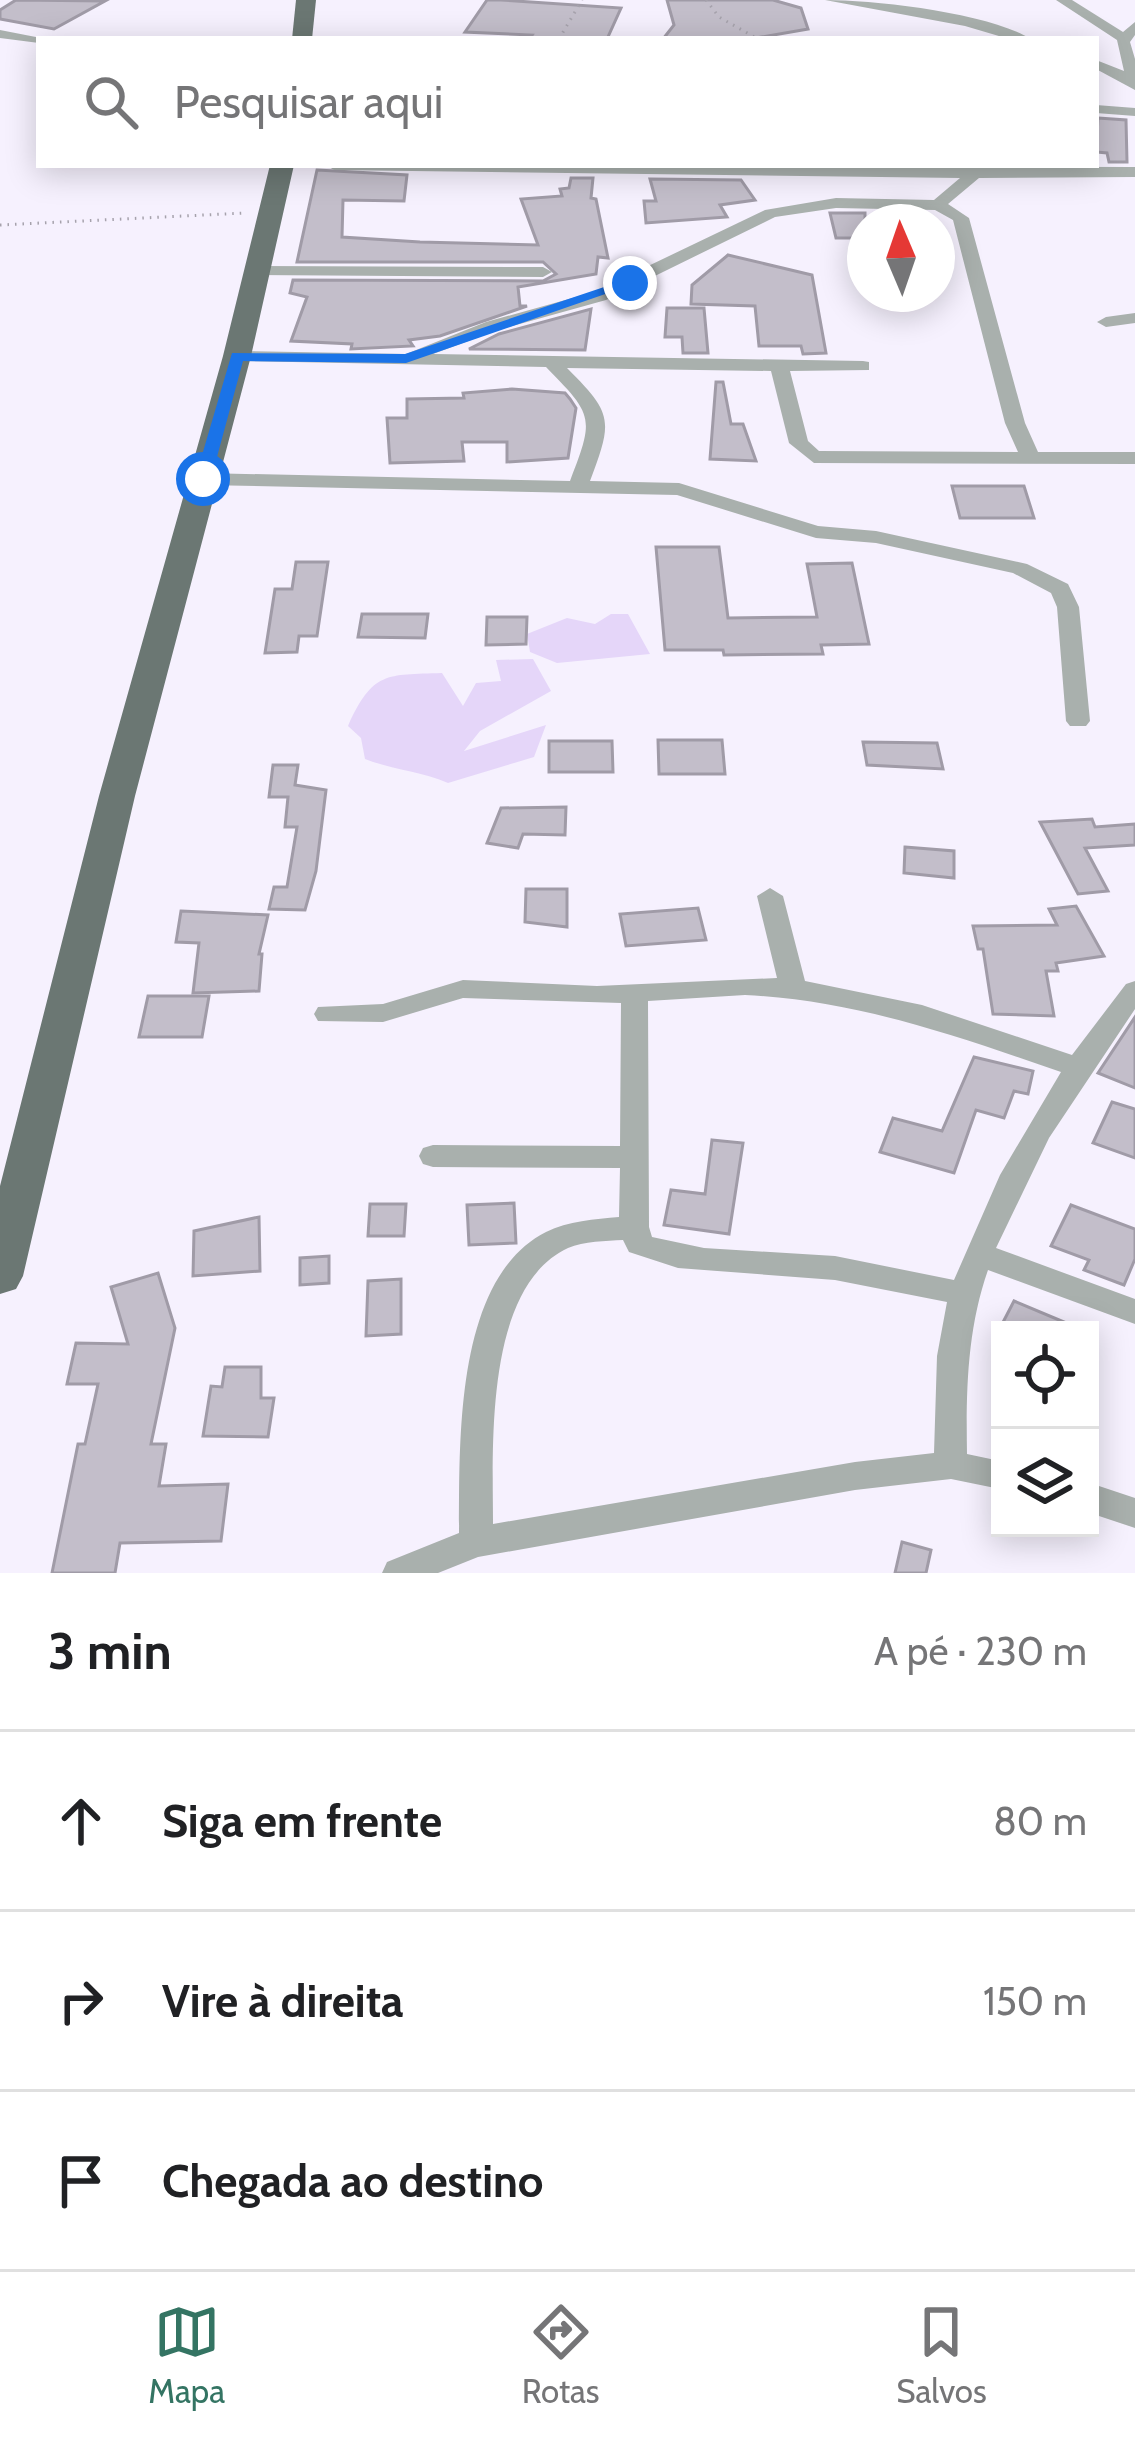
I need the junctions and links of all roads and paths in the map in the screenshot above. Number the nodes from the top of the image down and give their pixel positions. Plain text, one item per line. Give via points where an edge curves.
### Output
1 (307, 0) edge
2 (582, 0) edge
3 (706, 0) edge
4 (832, 0) edge
5 (1063, 0) edge
6 (1130, 33) edge
7 (0, 34) edge
8 (302, 36) edge
9 (561, 36) edge
10 (753, 36) edge
11 (1013, 36) edge
12 (36, 39) edge
13 (1099, 65) edge
14 (1134, 82) edge
15 (1099, 109) edge
16 (1135, 112) edge
17 (281, 168) edge
18 (686, 168) edge
19 (804, 169) edge
20 (1014, 169) edge
21 (973, 171) edge
22 (1135, 172) edge
23 (830, 173) junction
24 (836, 203) junction
25 (870, 204) edge
26 (940, 204) edge
27 (268, 212) junction
28 (955, 215) edge
29 (0, 225) edge
30 (258, 271) junction
31 (544, 272) dead end
32 (1135, 318) edge
33 (1106, 322) dead end
34 (237, 356) junction
35 (406, 359) junction
36 (551, 362) junction
37 (779, 366) junction
38 (863, 366) dead end
39 (1030, 456) junction
40 (1135, 458) edge
41 (203, 479) junction
42 (578, 486) junction
43 (1078, 721) dead end
44 (770, 896) dead end
45 (793, 988) junction
46 (1135, 990) edge
47 (635, 993) junction
48 (328, 1014) dead end
49 (1077, 1067) junction
50 (433, 1156) dead end
51 (637, 1157) junction
52 (13, 1173) edge
53 (634, 1227) junction
54 (979, 1254) junction
55 (0, 1276) edge
56 (964, 1294) junction
57 (1135, 1312) edge
58 (951, 1465) junction
59 (991, 1472) edge
60 (1099, 1501) edge
61 (1135, 1513) edge
62 (476, 1542) junction
63 (399, 1573) edge

1 - 8 main road
2 - 9 path
3 - 10 path
4 - 11 street
5 - 6 street
6 - 14 street
7 - 12 street
13 - 14 street
15 - 16 street
17 - 27 main road
18 - 19 street
19 - 23 street
20 - 21 street
20 - 22 street
21 - 23 street
21 - 26 street
23 - 24 street
24 - 25 street
24 - 35 street via 771,213 600,296
27 - 29 path
27 - 30 main road
28 - 39 street
30 - 31 street
30 - 34 main road
32 - 33 street
34 - 35 street
34 - 41 main road
35 - 36 street
36 - 37 street
36 - 42 street via 592,403 596,439
37 - 38 street
37 - 39 street via 799,443 814,457
39 - 40 street
41 - 42 street
41 - 52 main road
42 - 43 street via 679,489 816,532 1019,568 1060,589 1068,607
44 - 45 street
45 - 47 street
45 - 49 street via 922,1015
46 - 49 street
47 - 48 street via 464,988 383,1013
47 - 51 street
49 - 54 street
50 - 51 street
51 - 53 street
52 - 55 main road
53 - 56 street via 648,1250 832,1268
53 - 62 street via 549,1244 504,1295 478,1420
54 - 56 street
54 - 57 street
56 - 58 street via 950,1375
58 - 59 street
58 - 62 street
60 - 61 street
62 - 63 street

